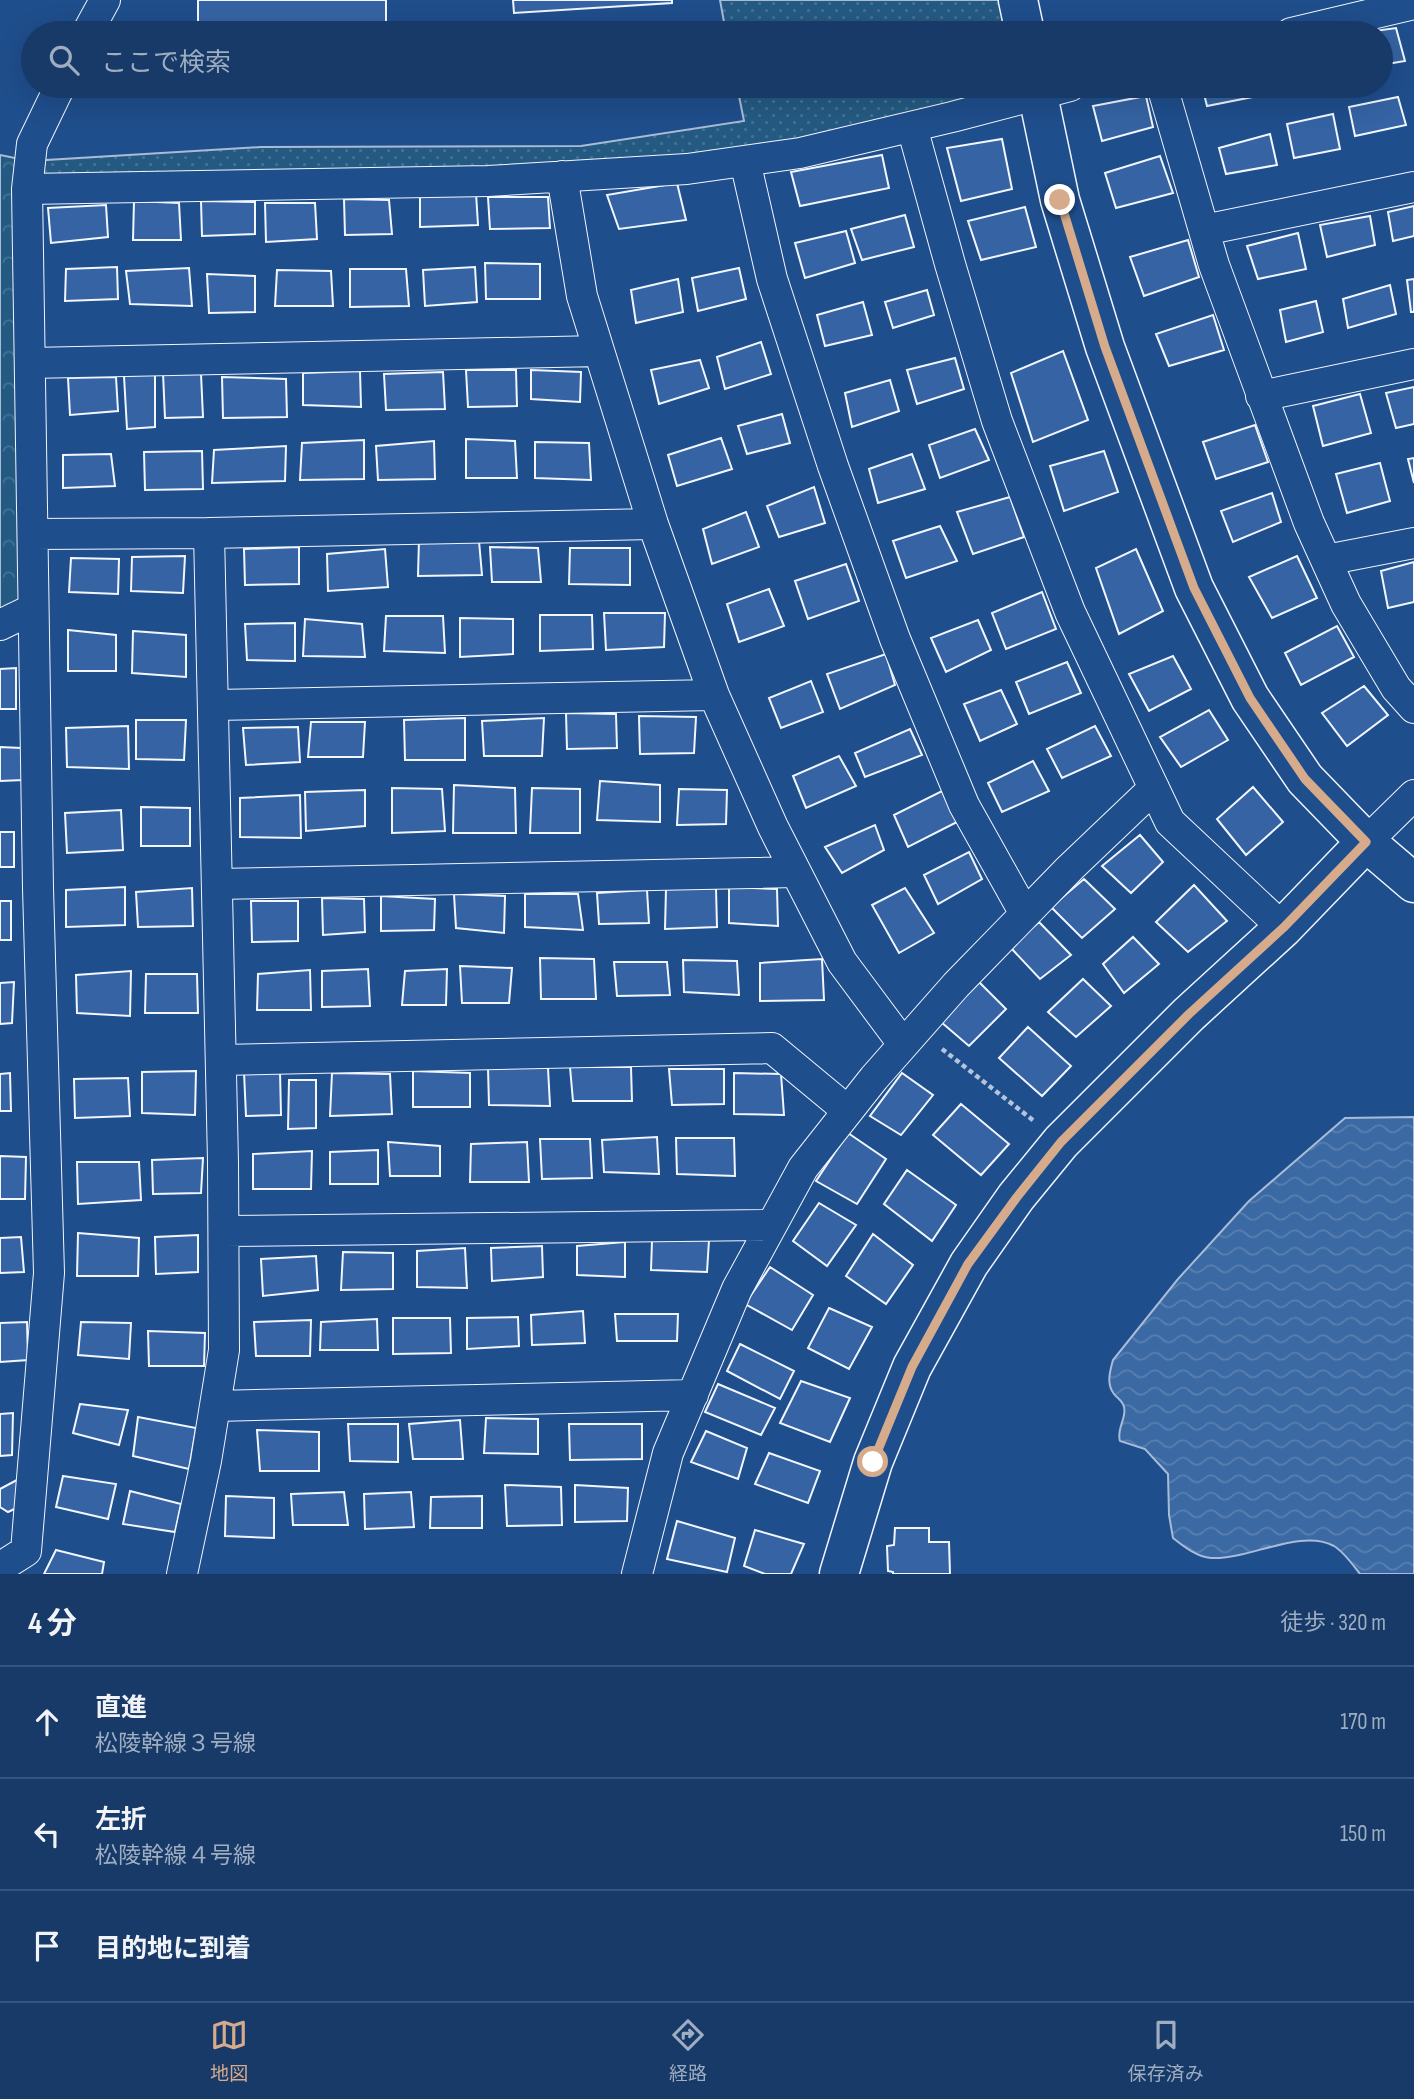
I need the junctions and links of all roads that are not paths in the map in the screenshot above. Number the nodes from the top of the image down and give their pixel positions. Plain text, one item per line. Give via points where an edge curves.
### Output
1 (105, 0) edge
2 (1018, 0) edge
3 (1414, 4) edge
4 (94, 21) edge
5 (1022, 21) edge
6 (1341, 21) edge
7 (54, 98) edge
8 (1013, 98) edge
9 (1049, 98) edge
10 (1166, 98) edge
11 (912, 127) junction
12 (745, 161) junction
13 (562, 176) junction
14 (1414, 187) edge
15 (27, 189) junction
16 (1204, 230) junction
17 (599, 351) junction
18 (30, 363) junction
19 (1414, 364) edge
20 (1261, 396) junction
21 (653, 524) junction
22 (209, 533) junction
23 (33, 534) junction
24 (1414, 542) edge
25 (1326, 560) junction
26 (33, 609) junction
27 (0, 625) edge
28 (714, 695) junction
29 (213, 705) junction
30 (1414, 708) edge
31 (1154, 788) junction
32 (1414, 795) edge
33 (1366, 842) junction
34 (796, 872) junction
35 (1414, 883) edge
36 (217, 884) junction
37 (1025, 914) junction
38 (1283, 928) junction
39 (910, 1037) junction
40 (221, 1060) junction
41 (848, 1111) junction
42 (772, 1225) junction
43 (224, 1231) junction
44 (693, 1395) junction
45 (215, 1406) junction
46 (2, 1567) edge
47 (182, 1574) edge
48 (637, 1574) edge
49 (839, 1574) edge

1 - 4 street
2 - 5 street
3 - 6 street
7 - 15 street via 32,144
8 - 11 street
9 - 33 street via 1060,200 1105,347 1194,588 1250,698 1305,779
10 - 16 street
11 - 12 street
11 - 31 street via 997,421 1070,612
12 - 13 street
12 - 37 street via 772,279 895,639 964,805
13 - 15 street
13 - 17 street via 582,296
14 - 16 street
15 - 18 street
16 - 20 street
17 - 18 street
17 - 21 street
18 - 23 street
19 - 20 street
20 - 25 street
21 - 22 street
21 - 28 street
22 - 23 street
22 - 29 street
23 - 26 street
24 - 25 street
25 - 30 street via 1346,604 1396,688
26 - 27 street
26 - 46 street via 49,1273 26,1551
28 - 29 street
28 - 34 street
29 - 36 street
31 - 37 street
31 - 38 street via 1170,821
32 - 33 street
33 - 35 street
33 - 38 street
34 - 36 street
34 - 39 street via 842,962
36 - 40 street
37 - 39 street
38 - 49 street via 1061,1142 968,1264 912,1367 873,1462
39 - 41 street
40 - 41 street via 772,1048
40 - 43 street
41 - 42 street via 803,1168
42 - 43 street
42 - 44 street via 737,1289
43 - 45 street via 224,1350
44 - 45 street
44 - 48 street via 668,1453
45 - 47 street

